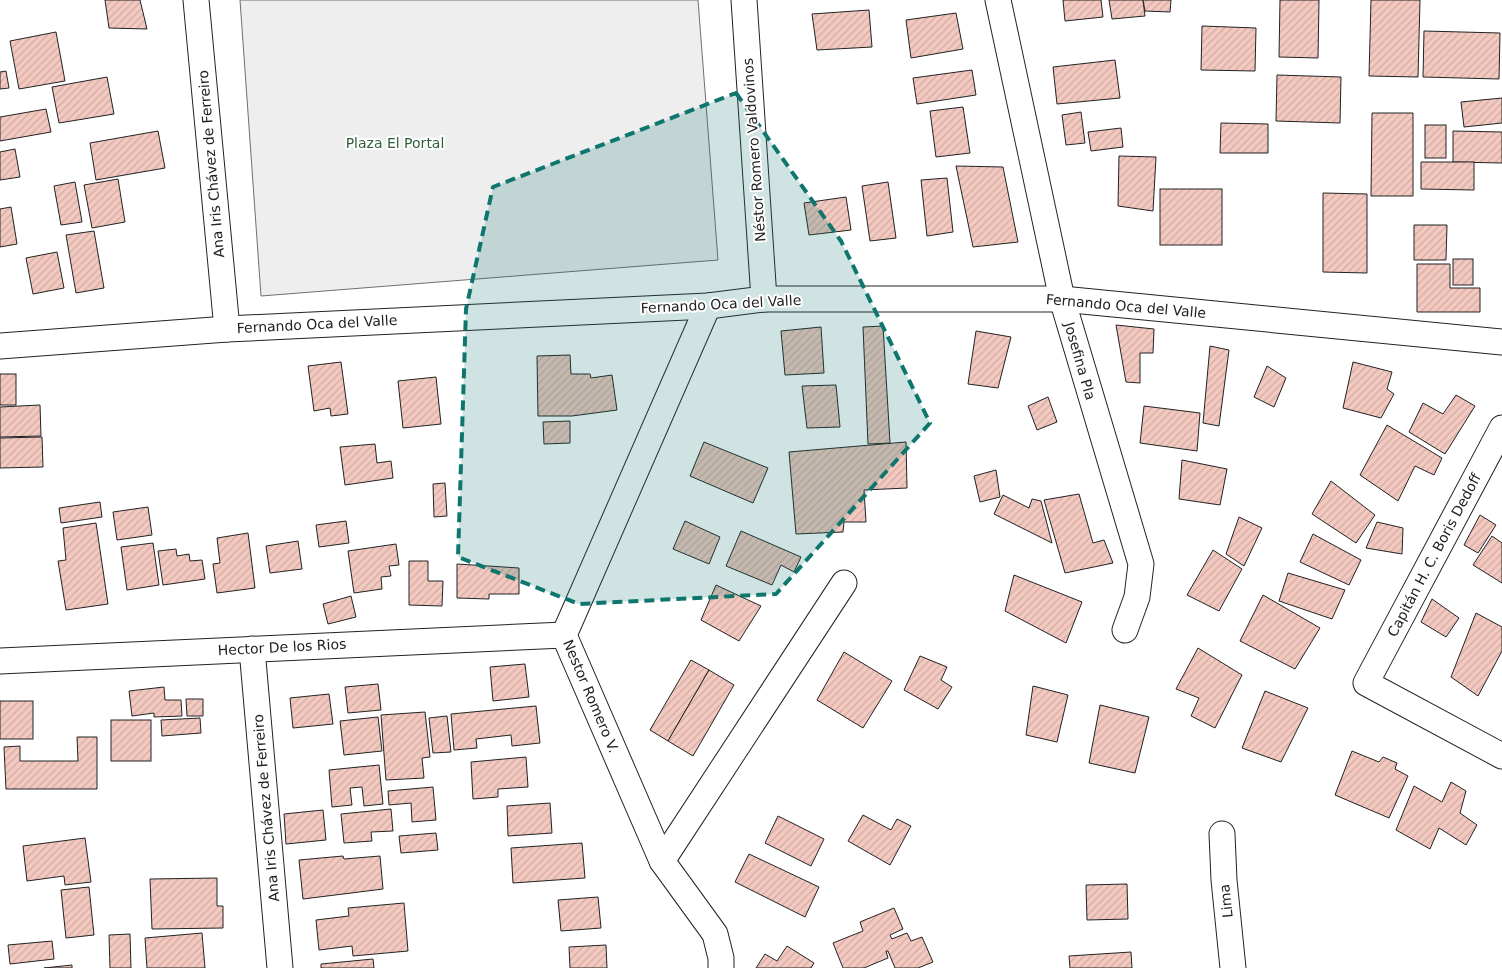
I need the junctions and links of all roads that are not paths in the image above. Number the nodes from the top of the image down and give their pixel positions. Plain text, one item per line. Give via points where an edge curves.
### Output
1 (196, 0) edge
2 (744, 0) edge
3 (998, 0) edge
4 (764, 299) junction
5 (1062, 299) junction
6 (708, 306) junction
7 (227, 328) junction
8 (1502, 342) edge
9 (0, 346) edge
10 (1502, 428) edge
11 (844, 583) dead end
12 (1125, 630) dead end
13 (564, 635) junction
14 (252, 649) junction
15 (0, 661) edge
16 (1502, 756) edge
17 (1222, 834) dead end
18 (662, 861) junction
19 (280, 968) edge
20 (722, 968) edge
21 (1233, 968) edge

1 - 7 street, Ana Iris Chávez de Ferreiro
2 - 4 street, Néstor Romero Valdovinos
3 - 5 street, Josefina Pla
4 - 5 street, Fernando Oca del Valle
4 - 6 street, Fernando Oca del Valle
5 - 8 street, Fernando Oca del Valle
5 - 12 street, Josefina Pla via 1141,564 1136,597
6 - 7 street, Fernando Oca del Valle
6 - 13 street, Nestor Romero V.
7 - 9 street, Fernando Oca del Valle
10 - 16 street, Capitán H. C. Boris Dedoff via 1366,683
11 - 18 street
13 - 14 street, Hector De los Rios
13 - 18 street, Nestor Romero V.
14 - 15 street, Hector De los Rios
14 - 19 street, Ana Iris Chávez de Ferreiro
17 - 21 street, Lima
18 - 20 street, Nestor Romero V. via 715,934

